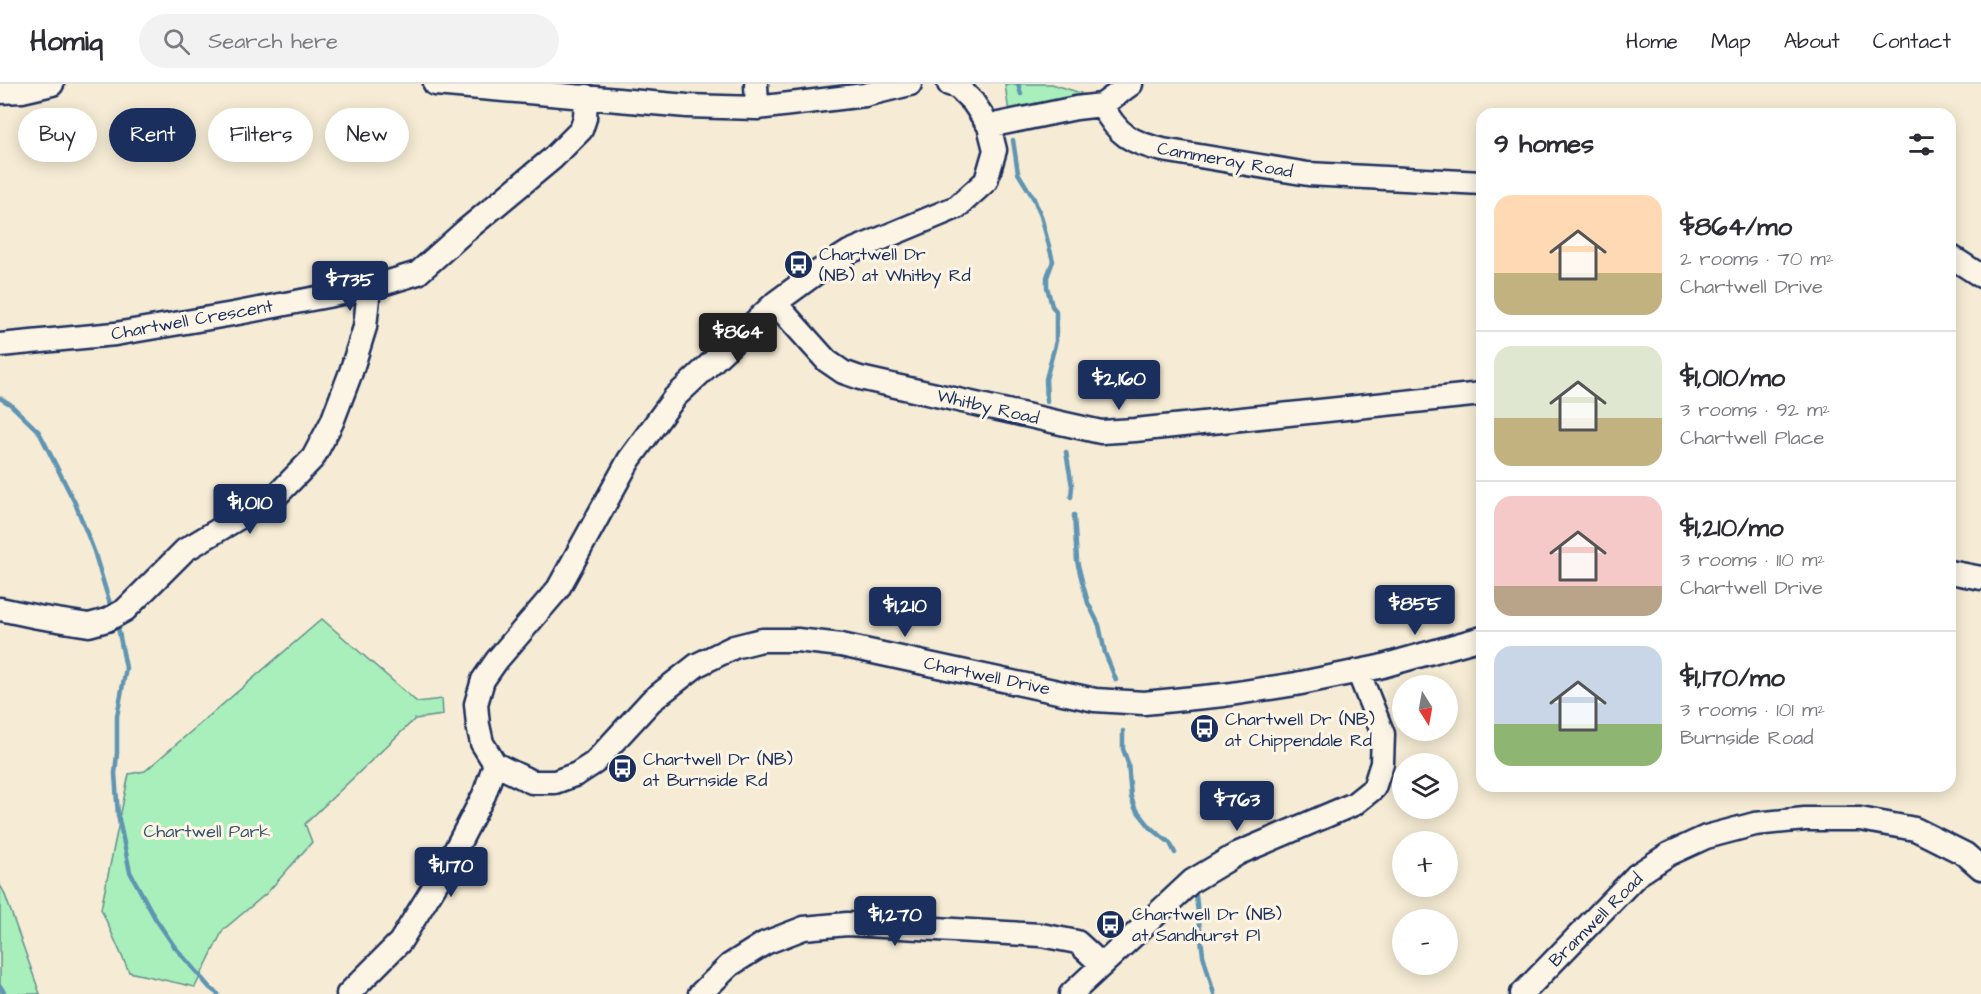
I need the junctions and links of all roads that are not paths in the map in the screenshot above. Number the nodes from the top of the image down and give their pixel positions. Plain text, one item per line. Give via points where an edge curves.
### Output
1 (52, 84) edge
2 (435, 84) edge
3 (756, 84) edge
4 (910, 84) edge
5 (949, 84) edge
6 (1131, 84) edge
7 (0, 92) edge
8 (586, 96) junction
9 (1102, 105) junction
10 (757, 108) junction
11 (989, 126) junction
12 (1476, 183) edge
13 (1956, 260) edge
14 (1981, 276) edge
15 (369, 288) junction
16 (775, 303) junction
17 (0, 345) edge
18 (1476, 395) edge
19 (1956, 573) edge
20 (1981, 578) edge
21 (0, 609) edge
22 (1476, 640) edge
23 (1358, 671) junction
24 (495, 764) junction
25 (1981, 868) edge
26 (1101, 963) junction
27 (348, 994) edge
28 (700, 994) edge
29 (1071, 994) edge
30 (1522, 994) edge

1 - 7 street
2 - 8 street
3 - 10 street
4 - 10 street via 849,97
5 - 11 street via 974,102
6 - 9 street
8 - 10 street
8 - 15 street, Chartwell Crescent via 581,130 553,158 418,273
9 - 11 street
9 - 12 street, Cammeray Road via 1113,123 1142,146 1308,174
11 - 16 street via 995,150 986,181 957,207 849,252
13 - 14 street
15 - 17 street, Chartwell Crescent via 115,334
15 - 21 street via 365,327 332,422 313,458 277,495 185,550 125,610 107,620 89,625
16 - 18 street, Whitby Road via 827,361 843,372 1101,432
16 - 24 street via 675,397 629,460 558,589 483,680 476,704 478,725 482,743
19 - 20 street
22 - 23 street, Chartwell Drive
23 - 24 street, Chartwell Drive via 1234,694 1144,703 1095,700 841,645 762,640 734,647 697,665 651,701 594,763 577,774 555,782 532,782
23 - 26 street via 1383,734 1382,763 1374,788 1354,804 1239,853 1192,881
24 - 27 street via 484,795 447,866 400,942
25 - 30 street, Bramwell Road via 1965,854 1915,829 1860,819 1755,824 1706,837 1637,875
26 - 28 street via 1077,942 1041,935 847,924 804,928 765,944 730,965
26 - 29 street

